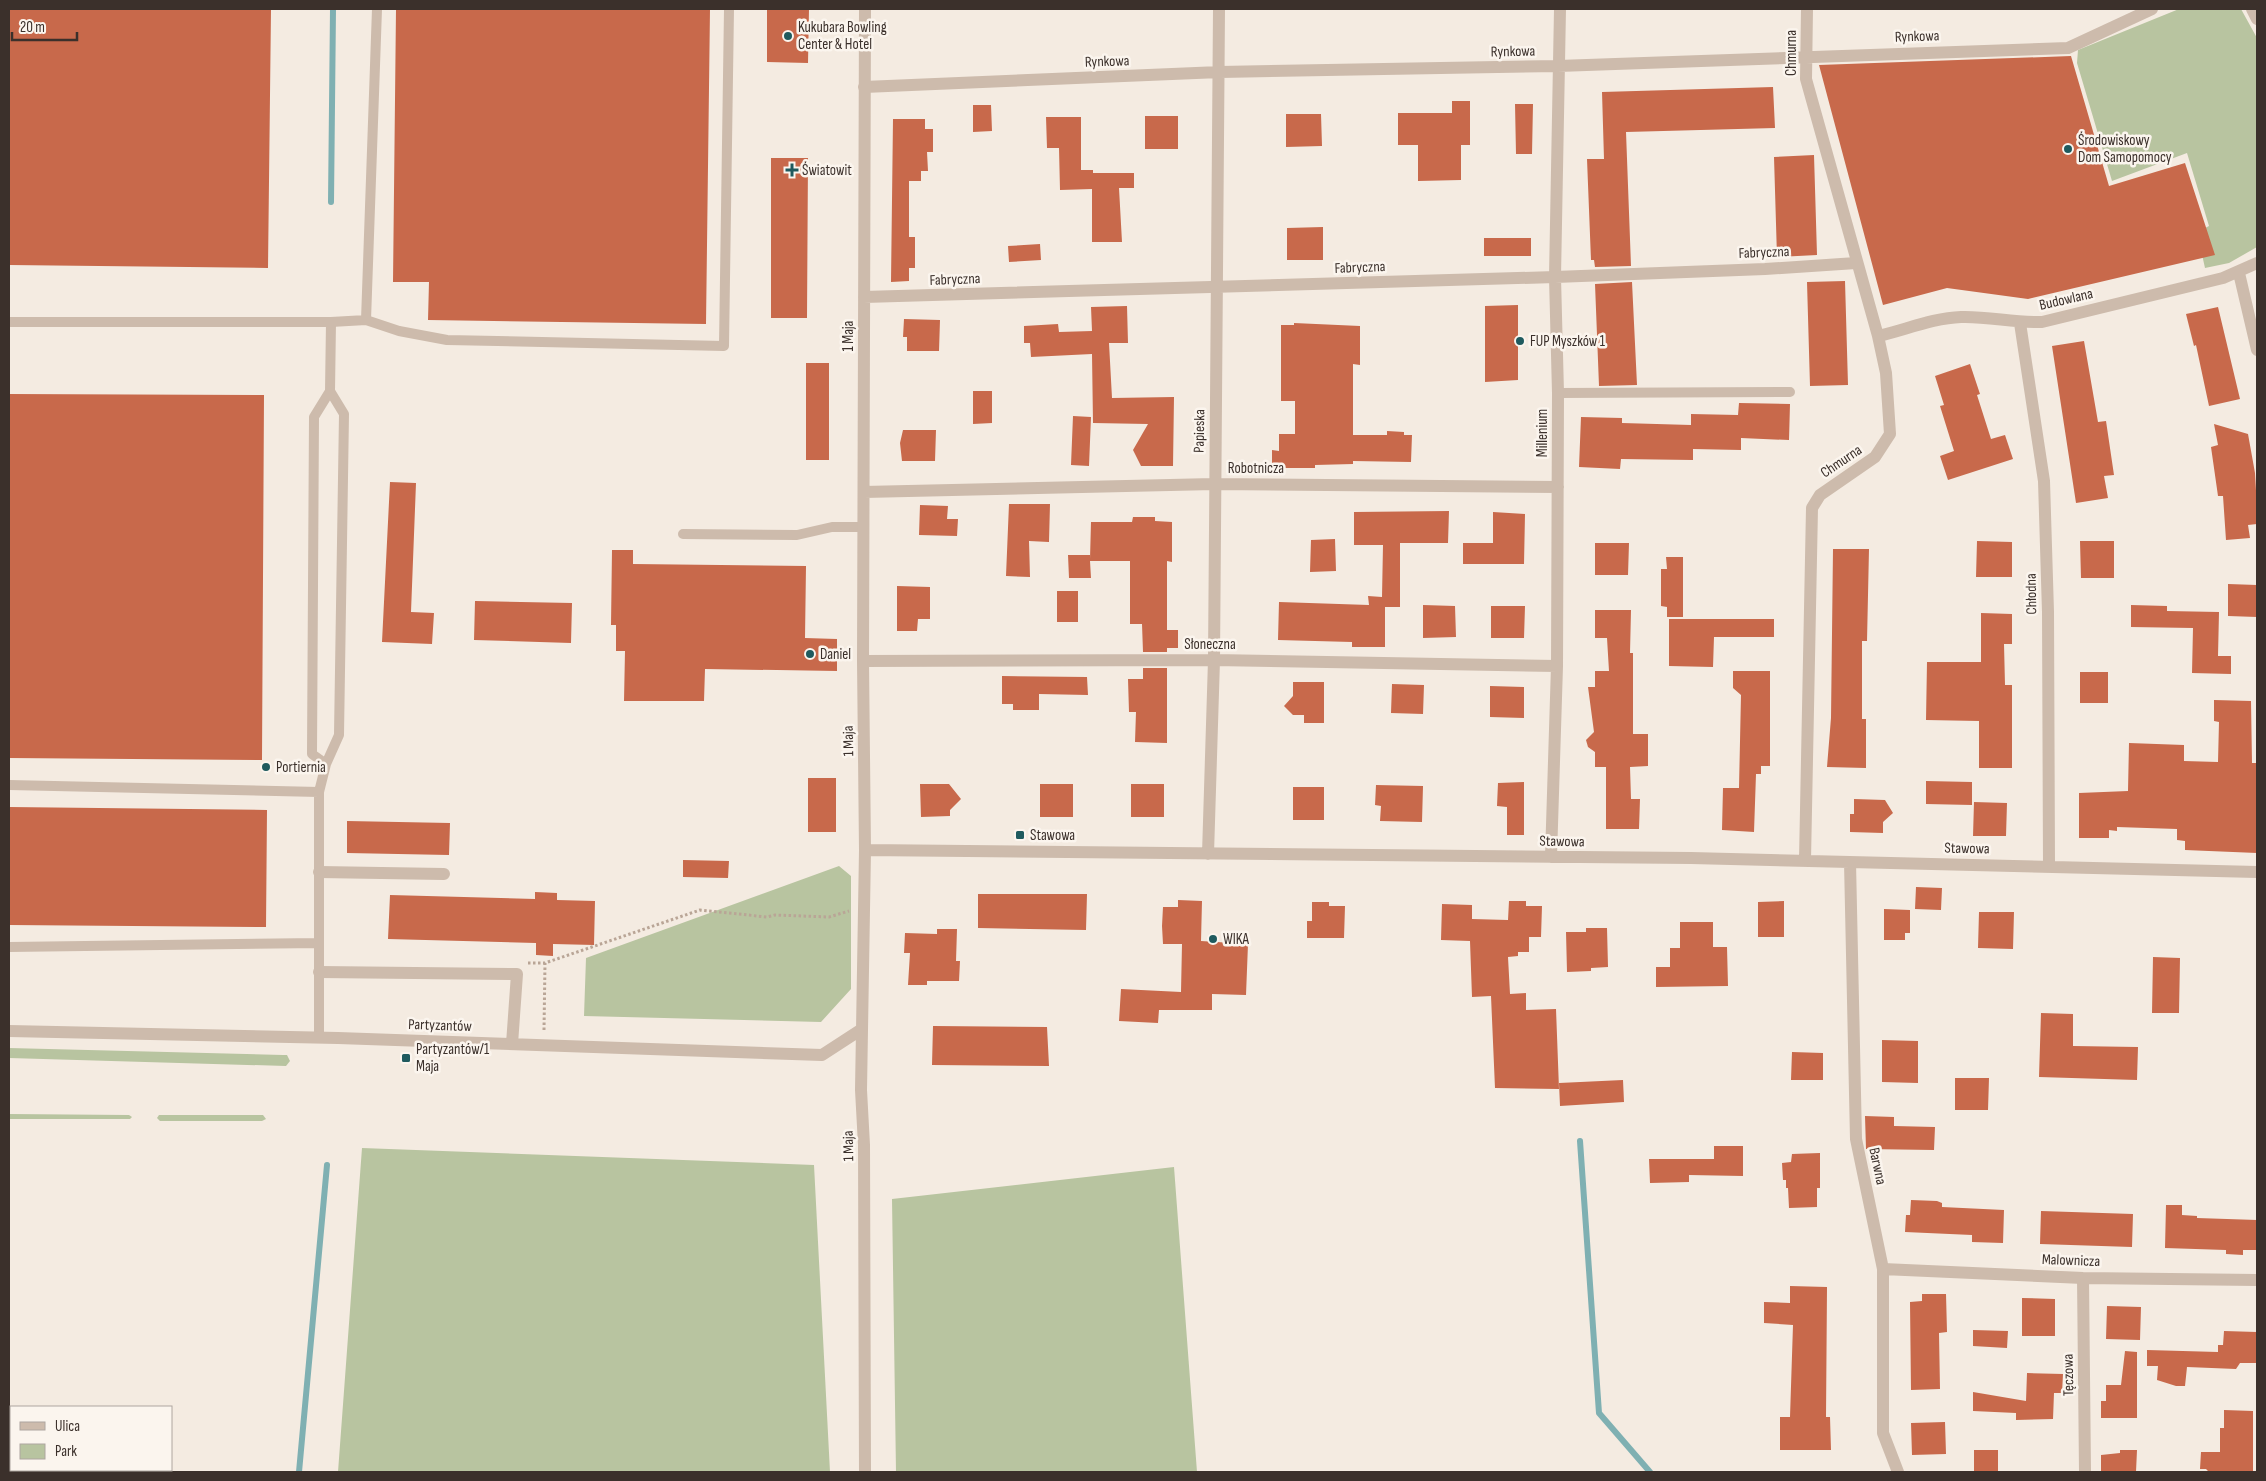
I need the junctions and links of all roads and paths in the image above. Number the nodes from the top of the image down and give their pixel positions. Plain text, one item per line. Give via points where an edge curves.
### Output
1 (377, 9) edge
2 (729, 9) edge
3 (865, 9) edge
4 (1219, 9) edge
5 (1560, 9) edge
6 (1807, 9) edge
7 (2152, 9) edge
8 (2252, 9) edge
9 (2257, 18) edge
10 (1806, 56) junction
11 (1558, 66) junction
12 (1220, 72) junction
13 (864, 87) junction
14 (1856, 262) junction
15 (2257, 264) edge
16 (2238, 273) junction
17 (1555, 277) junction
18 (1216, 288) junction
19 (864, 297) junction
20 (366, 320) junction
21 (9, 322) edge
22 (331, 322) junction
23 (2020, 323) junction
24 (1878, 336) junction
25 (2257, 350) edge
26 (330, 391) junction
27 (1790, 392) dead end
28 (1558, 393) junction
29 (1214, 484) junction
30 (1558, 487) junction
31 (864, 492) junction
32 (863, 527) junction
33 (684, 534) dead end
34 (1214, 660) junction
35 (863, 661) junction
36 (1557, 666) junction
37 (326, 764) junction
38 (9, 784) edge
39 (319, 792) junction
40 (866, 850) junction
41 (1208, 854) junction
42 (1551, 857) junction
43 (1805, 860) junction
44 (1850, 862) junction
45 (2049, 866) junction
46 (319, 872) junction
47 (2257, 872) edge
48 (444, 874) dead end
49 (864, 910) junction
50 (319, 944) junction
51 (9, 946) edge
52 (319, 972) junction
53 (862, 1029) junction
54 (9, 1031) edge
55 (319, 1038) junction
56 (512, 1044) junction
57 (544, 1046) junction
58 (1883, 1269) junction
59 (2083, 1278) junction
60 (2257, 1280) edge
61 (865, 1472) edge
62 (1898, 1472) edge
63 (2085, 1472) edge

1 - 20 lane
2 - 20 lane via 724,346 447,340 398,331
3 - 13 street, 1 Maja
4 - 12 street, Papieska
5 - 11 street, Millenium
6 - 10 street, Chmurna
7 - 10 street, Rynkowa via 2068,48
8 - 9 street
10 - 11 street, Rynkowa
10 - 14 street, Chmurna via 1806,79
11 - 12 street, Rynkowa
11 - 17 street, Millenium
12 - 13 street, Rynkowa
12 - 18 street, Papieska
13 - 19 street, 1 Maja
14 - 17 street, Fabryczna
14 - 24 street, Chmurna
15 - 16 street, Budowlana
16 - 23 street, Budowlana via 2042,322
16 - 25 street
17 - 18 street, Fabryczna
17 - 28 street, Millenium
18 - 19 street, Fabryczna
18 - 29 street, Papieska
19 - 31 street, 1 Maja
20 - 22 lane
21 - 22 lane
22 - 26 lane
23 - 24 street, Budowlana via 1990,318 1946,318
23 - 45 street, Chłodna via 2044,481
24 - 43 street, Chmurna via 1886,373 1890,434 1875,457 1820,495 1810,517
26 - 37 lane via 344,414 339,735
26 - 37 lane via 314,418 312,754
27 - 28 lane
28 - 30 street, Millenium
29 - 30 street, Robotnicza
29 - 31 street, Robotnicza
29 - 34 street, Papieska
30 - 36 street, Millenium
31 - 32 street, 1 Maja
32 - 33 lane via 832,527 797,535
32 - 35 street, 1 Maja
34 - 35 street, Słoneczna
34 - 36 street, Słoneczna
34 - 41 street, Papieska
35 - 40 street, 1 Maja
36 - 42 street, Millenium
37 - 39 lane
38 - 39 lane
39 - 46 lane
40 - 41 street, Stawowa
40 - 49 street, 1 Maja
41 - 42 street, Stawowa
42 - 43 street, Stawowa
43 - 44 street, Stawowa
44 - 45 street, Stawowa
44 - 58 street, Barwna via 1856,1139
45 - 47 street, Stawowa
46 - 48 street
46 - 50 lane
49 - 53 street, 1 Maja
49 - 57 path via 829,917 759,917 700,910 545,963
50 - 51 lane
50 - 52 lane
52 - 55 lane
52 - 56 street via 517,974
53 - 57 street, Partyzantów via 822,1056
53 - 61 street, 1 Maja
54 - 55 street, Partyzantów
55 - 56 street, Partyzantów
56 - 57 street, Partyzantów
58 - 59 street, Malownicza
58 - 62 street, Barwna via 1883,1433
59 - 60 street, Malownicza
59 - 63 street, Tęczowa

